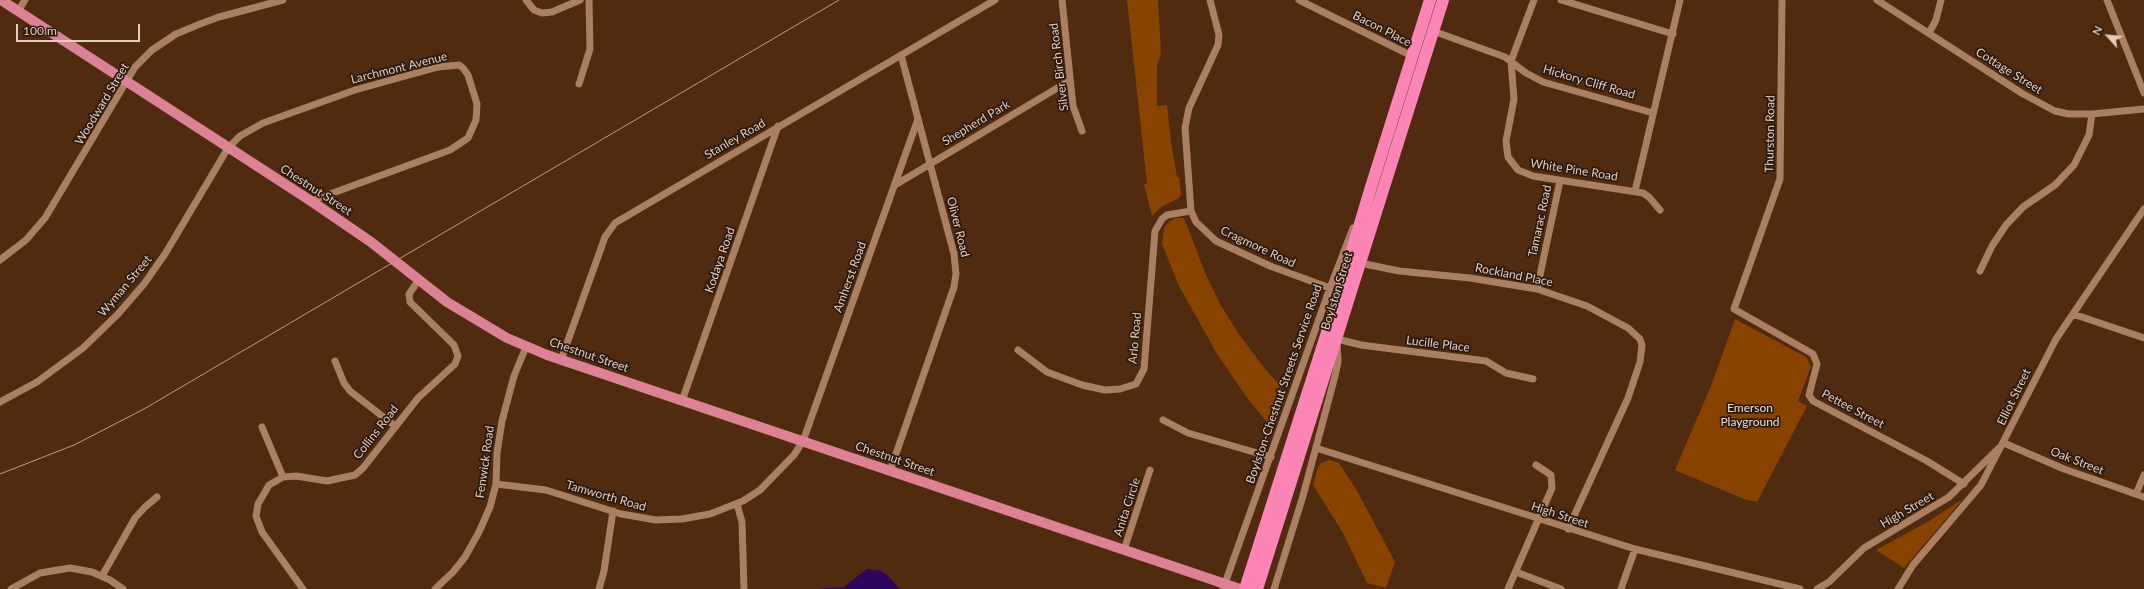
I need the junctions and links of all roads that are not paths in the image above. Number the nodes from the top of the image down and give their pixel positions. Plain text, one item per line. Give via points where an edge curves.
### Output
1 (1, 0) edge
2 (25, 0) edge
3 (283, 0) edge
4 (526, 0) edge
5 (580, 0) edge
6 (588, 0) edge
7 (995, 0) edge
8 (1062, 0) edge
9 (1210, 0) edge
10 (1430, 0) edge
11 (1443, 0) edge
12 (1534, 0) edge
13 (1561, 0) edge
14 (1680, 0) edge
15 (1782, 0) edge
16 (1877, 0) edge
17 (1941, 0) edge
18 (2107, 0) edge
19 (1303, 1) edge
20 (18, 10) junction
21 (1433, 32) junction
22 (1929, 33) junction
23 (1673, 34) junction
24 (901, 55) junction
25 (1412, 56) junction
26 (1511, 61) junction
27 (2140, 74) edge
28 (1069, 81) junction
29 (126, 82) junction
30 (579, 84) dead end
31 (2144, 93) edge
32 (2144, 109) edge
33 (1653, 113) junction
34 (2092, 114) junction
35 (918, 119) junction
36 (778, 126) junction
37 (1082, 131) dead end
38 (228, 148) junction
39 (930, 164) junction
40 (1560, 181) junction
41 (895, 185) junction
42 (1371, 187) junction
43 (1635, 191) junction
44 (311, 201) junction
45 (2144, 209) edge
46 (1660, 210) dead end
47 (1191, 211) junction
48 (0, 260) edge
49 (1360, 263) junction
50 (1980, 271) dead end
51 (418, 281) junction
52 (1330, 288) junction
53 (1537, 289) junction
54 (1734, 309) joint
55 (2072, 314) junction
56 (2144, 338) edge
57 (1337, 339) junction
58 (526, 347) junction
59 (1018, 350) dead end
60 (561, 360) junction
61 (335, 361) dead end
62 (1533, 379) dead end
63 (682, 401) junction
64 (0, 402) edge
65 (1163, 420) dead end
66 (395, 426) junction
67 (262, 427) dead end
68 (803, 441) junction
69 (2004, 443) junction
70 (1316, 448) junction
71 (1271, 457) junction
72 (1536, 465) dead end
73 (1150, 470) dead end
74 (890, 471) junction
75 (2144, 475) edge
76 (284, 477) junction
77 (496, 484) junction
78 (1964, 484) junction
79 (2136, 494) junction
80 (157, 497) dead end
81 (2144, 497) edge
82 (737, 504) junction
83 (612, 511) junction
84 (1539, 520) junction
85 (1568, 529) junction
86 (1635, 549) junction
87 (1124, 550) junction
88 (1516, 572) junction
89 (102, 576) junction
90 (1224, 586) edge
91 (1250, 586) edge
92 (11, 589) edge
93 (123, 589) edge
94 (303, 589) edge
95 (435, 589) edge
96 (600, 589) edge
97 (744, 589) edge
98 (1274, 589) edge
99 (1508, 589) edge
100 (1561, 589) edge
101 (1621, 589) edge
102 (1800, 589) edge
103 (1817, 589) edge
104 (1898, 589) edge

1 - 20 main road, Chestnut Street
2 - 20 street
3 - 29 street, Woodward Street via 218,17 176,34 152,50 135,67
4 - 5 street via 534,10 542,13 557,10
6 - 30 street via 590,49
7 - 24 street, Stanley Road
8 - 28 street, Silver Birch Road
9 - 47 street, Cragmore Road via 1219,35 1218,44 1188,108 1185,128
10 - 25 highway, Boylston Street
11 - 21 highway, Boylston Street
12 - 26 street
13 - 23 street
14 - 23 street
15 - 54 street, Thurston Road via 1780,179
16 - 22 street, Cottage Street
17 - 22 street via 1936,20
18 - 27 street
19 - 25 street, Bacon Place
20 - 29 main road, Chestnut Street
21 - 26 street, Hickory Cliff Road via 1498,54
21 - 49 highway, Boylston Street
22 - 34 street, Cottage Street via 2048,108 2069,114
23 - 33 street
24 - 35 street, Oliver Road
24 - 36 street, Stanley Road
25 - 42 highway, Boylston Street
26 - 33 street, Hickory Cliff Road via 1543,82
26 - 40 street, White Pine Road via 1514,99 1506,141 1508,157 1518,170 1525,174
27 - 31 street
28 - 37 street, Silver Birch Road via 1075,116
28 - 39 street, Shepherd Park
29 - 38 main road, Chestnut Street
29 - 48 street, Woodward Street via 51,211 26,240
32 - 34 street, Cottage Street
33 - 43 street
34 - 50 street via 2089,135 2074,164 2055,185 2023,207 2006,225
35 - 39 street, Oliver Road
35 - 41 street, Amherst Road
36 - 60 street, Stanley Road via 623,217 612,226 605,237
36 - 63 street, Kodaya Road
38 - 44 main road, Chestnut Street
38 - 44 street, Larchmont Avenue via 244,133 355,90 438,67 458,65 463,68 468,75 477,104 476,120 468,138 450,150
38 - 64 street, Wyman Street via 165,254 118,314 66,361 37,382
39 - 41 street, Shepherd Park
39 - 74 street, Oliver Road via 954,254 955,281
40 - 43 street, White Pine Road
40 - 53 street, Tamarac Road
41 - 68 street, Amherst Road
42 - 52 street, Boylston-Chestnut Streets Service Road
42 - 91 highway, Boylston Street
43 - 46 street, White Pine Road via 1649,197
44 - 51 main road, Chestnut Street via 371,242
45 - 55 street, Elliot Street
47 - 52 street, Cragmore Road via 1196,222 1216,241 1270,266
47 - 59 street, Arlo Road via 1167,215 1155,231 1144,368 1136,384 1105,390 1082,385 1047,372
49 - 53 street, Rockland Place via 1399,271 1470,278
49 - 57 highway, Boylston Street
51 - 58 main road, Chestnut Street via 475,321
51 - 66 street, Collins Road via 409,294 410,302 454,344 458,360 418,398
52 - 71 street, Boylston-Chestnut Streets Service Road
53 - 85 street, Rockland Place via 1572,300 1621,324 1635,334 1642,345 1640,362 1620,418
54 - 78 street, Pettee Street via 1813,354 1817,364 1809,395 1813,401 1927,461
55 - 56 street
55 - 69 street, Elliot Street via 2040,368
57 - 62 street, Lucille Place via 1365,346 1486,361 1506,373
57 - 70 street via 1337,370
57 - 91 highway, Boylston Street
58 - 60 main road, Chestnut Street
58 - 77 street, Fenwick Road via 514,376 502,421 497,449
60 - 63 main road, Chestnut Street
61 - 66 street via 350,391
63 - 68 main road, Chestnut Street
65 - 71 street via 1188,433
66 - 76 street, Collins Road via 363,468 350,477 327,481 296,476
67 - 76 street
68 - 74 main road, Chestnut Street
68 - 82 street, Tamworth Road via 794,456 769,482
69 - 78 street, High Street
69 - 79 street, Oak Street via 2064,469
69 - 104 street, Elliot Street via 1976,492 1913,565
70 - 84 street, High Street
70 - 98 street
71 - 90 street, Boylston-Chestnut Streets Service Road
72 - 84 street via 1551,474 1552,480 1551,493
73 - 87 street, Anita Circle
74 - 87 main road, Chestnut Street
75 - 79 street
76 - 94 street via 265,489 256,516 262,532
77 - 83 street, Tamworth Road via 546,490
77 - 95 street, Fenwick Road via 487,514 470,549 453,572
78 - 103 street, High Street via 1937,506 1864,548 1829,582
79 - 81 street, Oak Street
80 - 89 street via 135,518
82 - 83 street, Tamworth Road via 704,515 674,520 648,519
82 - 97 street via 742,522
83 - 96 street
84 - 85 street, High Street
84 - 88 street
85 - 86 street, High Street
86 - 101 street
86 - 102 street, High Street
87 - 90 main road, Chestnut Street
88 - 99 street
88 - 100 street
89 - 92 street via 81,569 58,569 34,575
89 - 93 street
90 - 91 main road, Chestnut Street

